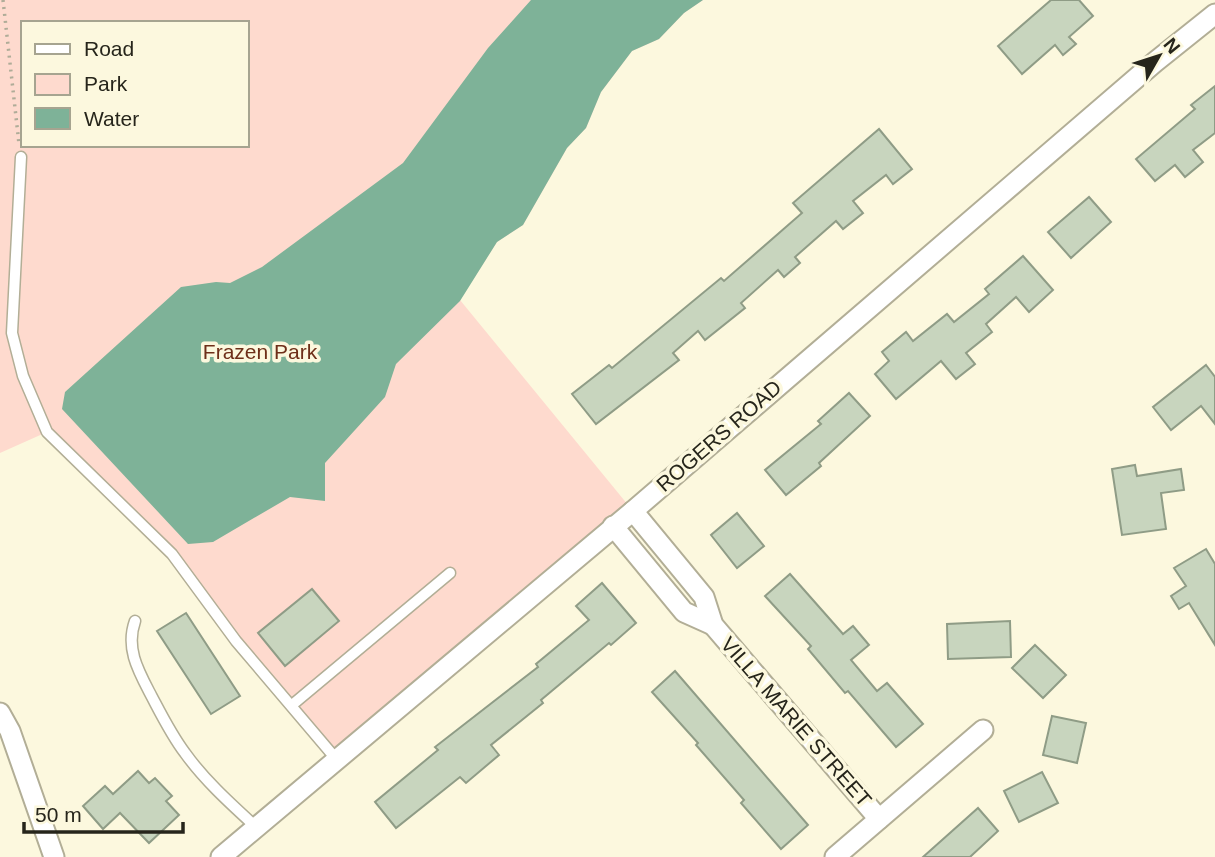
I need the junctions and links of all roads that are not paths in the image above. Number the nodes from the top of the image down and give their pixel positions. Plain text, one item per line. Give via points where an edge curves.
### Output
1 (1215, 14) edge
2 (21, 157) road end
3 (632, 511) junction
4 (613, 527) junction
5 (450, 573) dead end
6 (135, 621) dead end
7 (713, 625) junction
8 (292, 705) junction
9 (0, 713) edge
10 (983, 730) dead end
11 (337, 760) junction
12 (879, 819) junction
13 (257, 828) junction
14 (54, 857) edge
15 (221, 857) edge
16 (835, 857) edge

1 - 3 street, ROGERS ROAD
2 - 8 lane via 12,333 23,376 47,432 172,554 236,641
3 - 4 street, ROGERS ROAD
3 - 7 street, VILLA MARIE STREET via 704,597
4 - 7 street, VILLA MARIE STREET via 684,612
4 - 11 street, ROGERS ROAD
5 - 8 lane
6 - 13 lane via 131,649 174,738 204,776
7 - 12 street, VILLA MARIE STREET
8 - 11 lane
9 - 14 street
10 - 12 street
11 - 13 street, ROGERS ROAD
12 - 16 street
13 - 15 street, ROGERS ROAD

